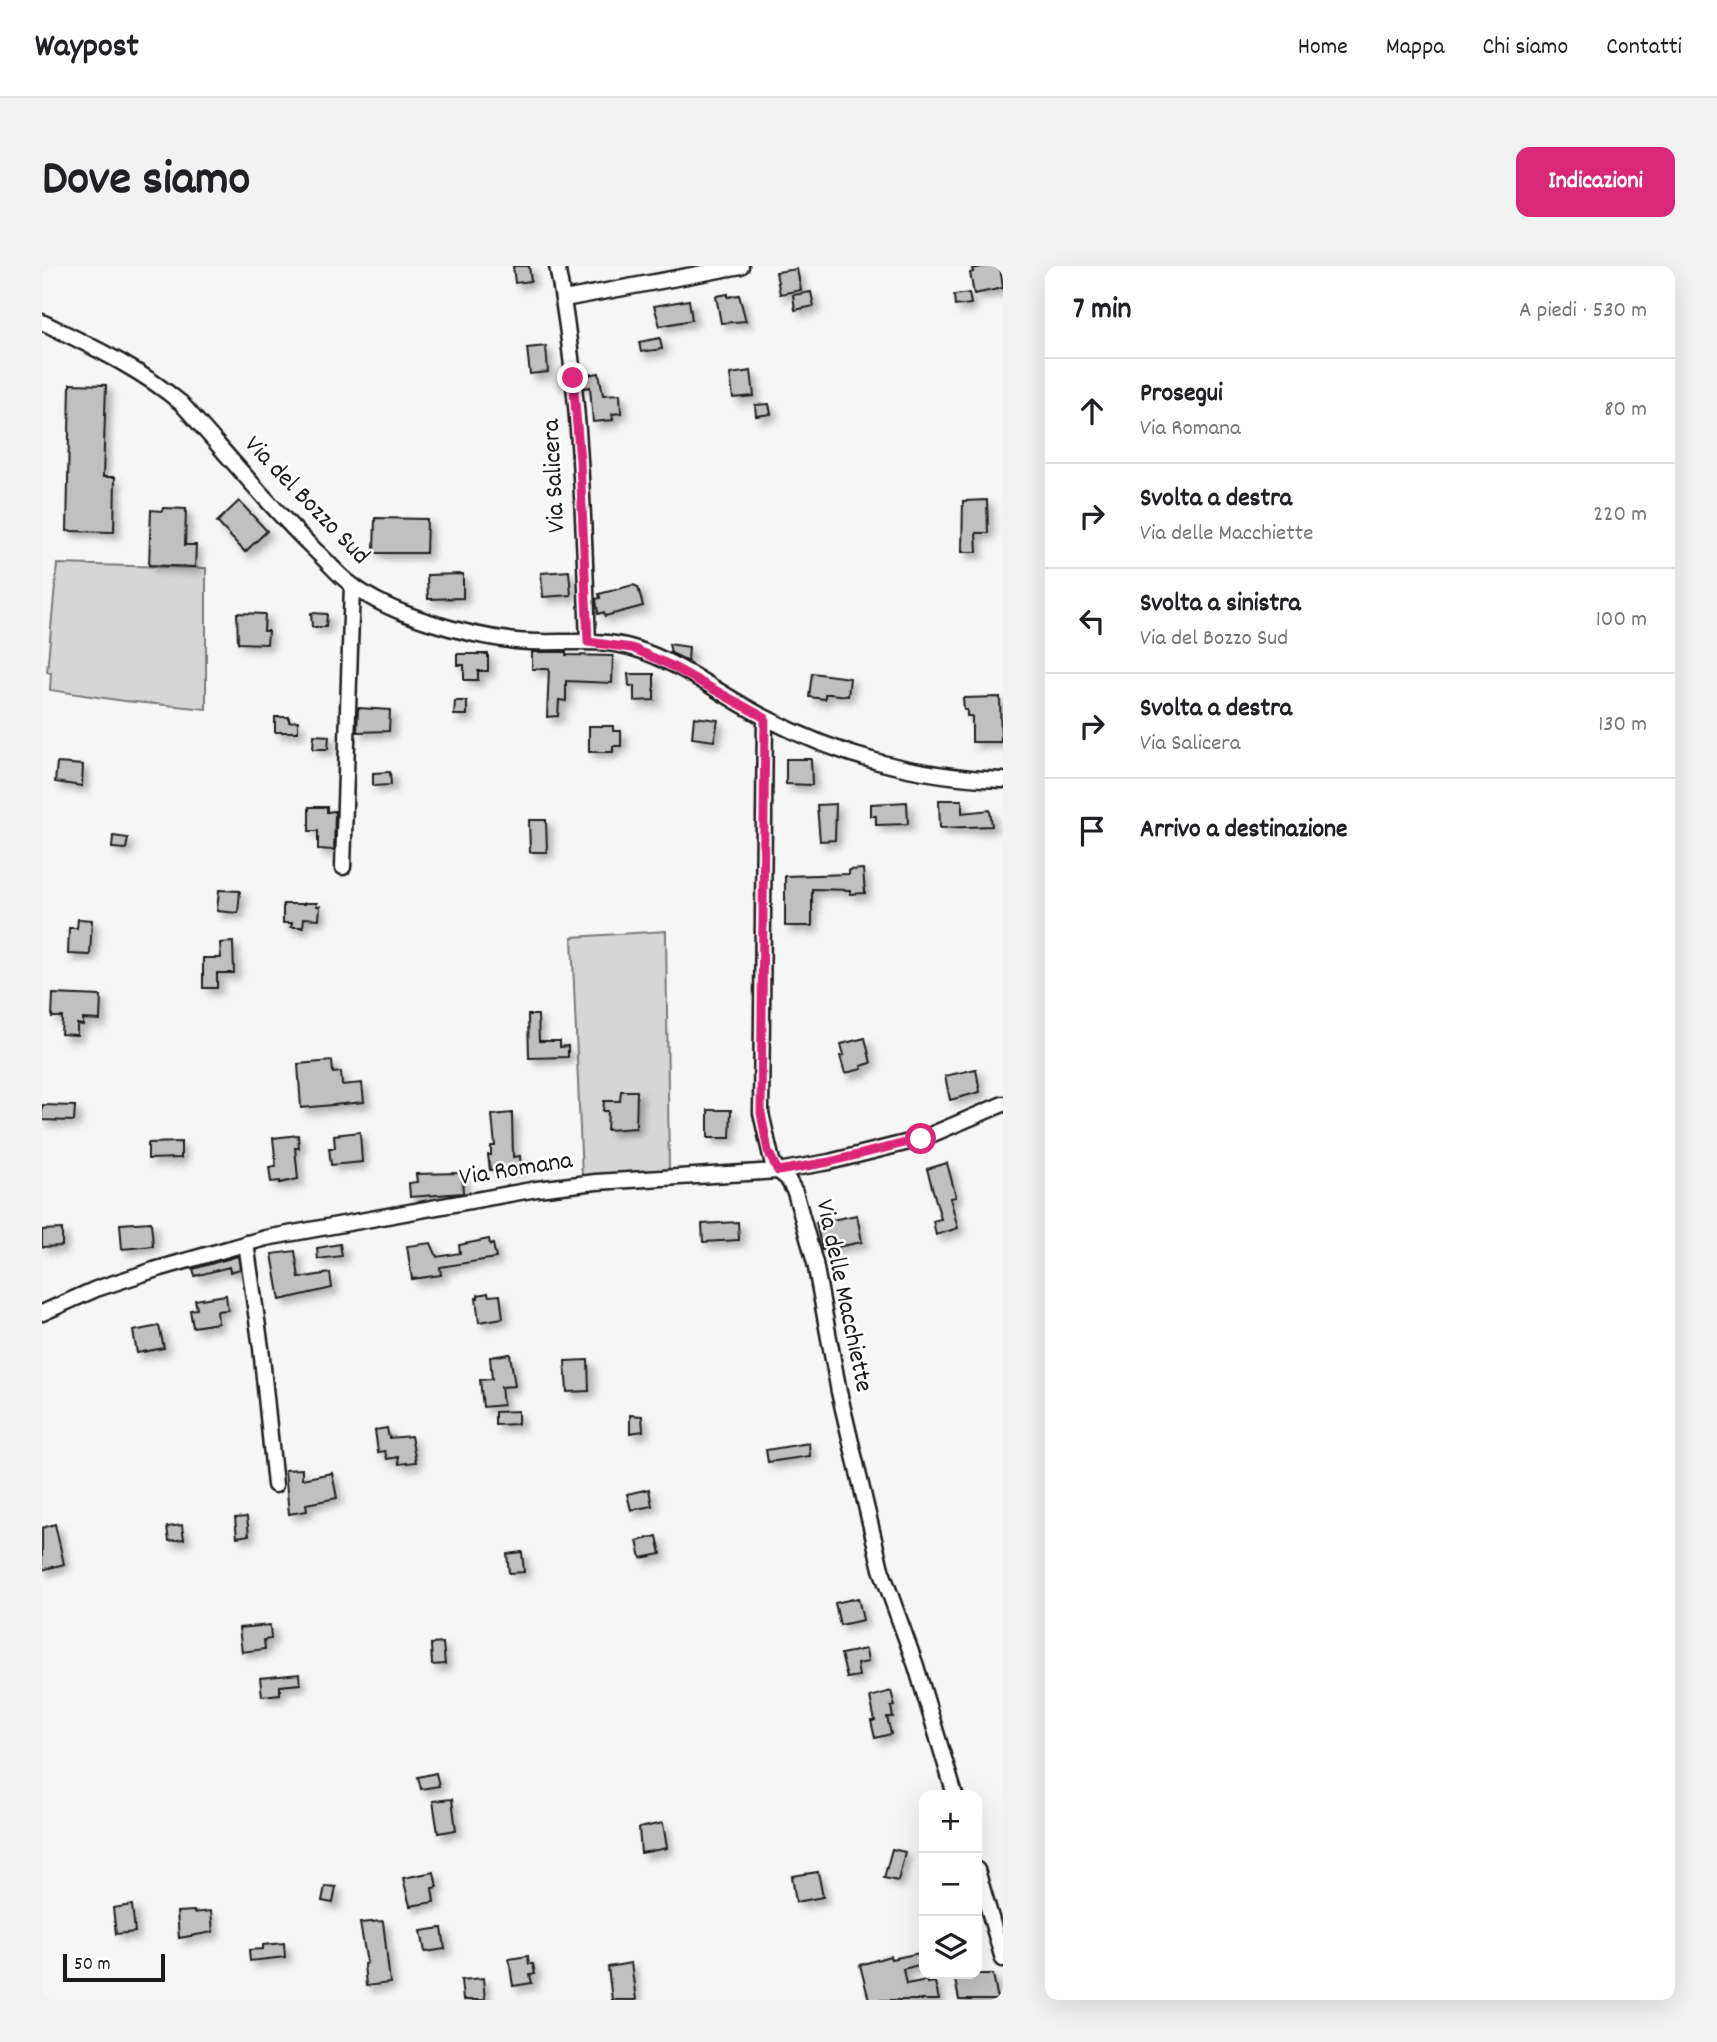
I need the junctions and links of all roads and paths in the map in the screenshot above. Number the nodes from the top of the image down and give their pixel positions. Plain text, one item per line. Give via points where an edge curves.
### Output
1 (557, 266) edge
2 (741, 266) edge
3 (564, 299) junction
4 (42, 322) edge
5 (352, 585) junction
6 (588, 642) junction
7 (765, 718) junction
8 (1003, 780) edge
9 (343, 867) dead end
10 (1003, 1104) edge
11 (778, 1171) junction
12 (246, 1242) junction
13 (42, 1313) edge
14 (275, 1485) dead end
15 (953, 1790) edge
16 (982, 1887) edge
17 (1003, 1959) edge

1 - 3 street, Via Salicera
2 - 3 street
3 - 6 street, Via Salicera via 580,461
4 - 5 street, Via del Bozzo Sud via 129,365 162,387 297,533
5 - 6 street, Via del Bozzo Sud via 391,608 441,625 517,641
5 - 9 street
6 - 7 street, Via del Bozzo Sud via 632,648
7 - 8 street, Via del Bozzo Sud via 860,759 920,772
7 - 11 street, Via delle Macchiette via 761,1113 768,1151
10 - 11 street, Via Romana via 921,1139
11 - 12 street, Via Romana via 549,1188
11 - 15 street, Via delle Macchiette via 787,1178 798,1204 881,1569
12 - 13 street, Via Romana via 96,1289
12 - 14 street
16 - 17 street

